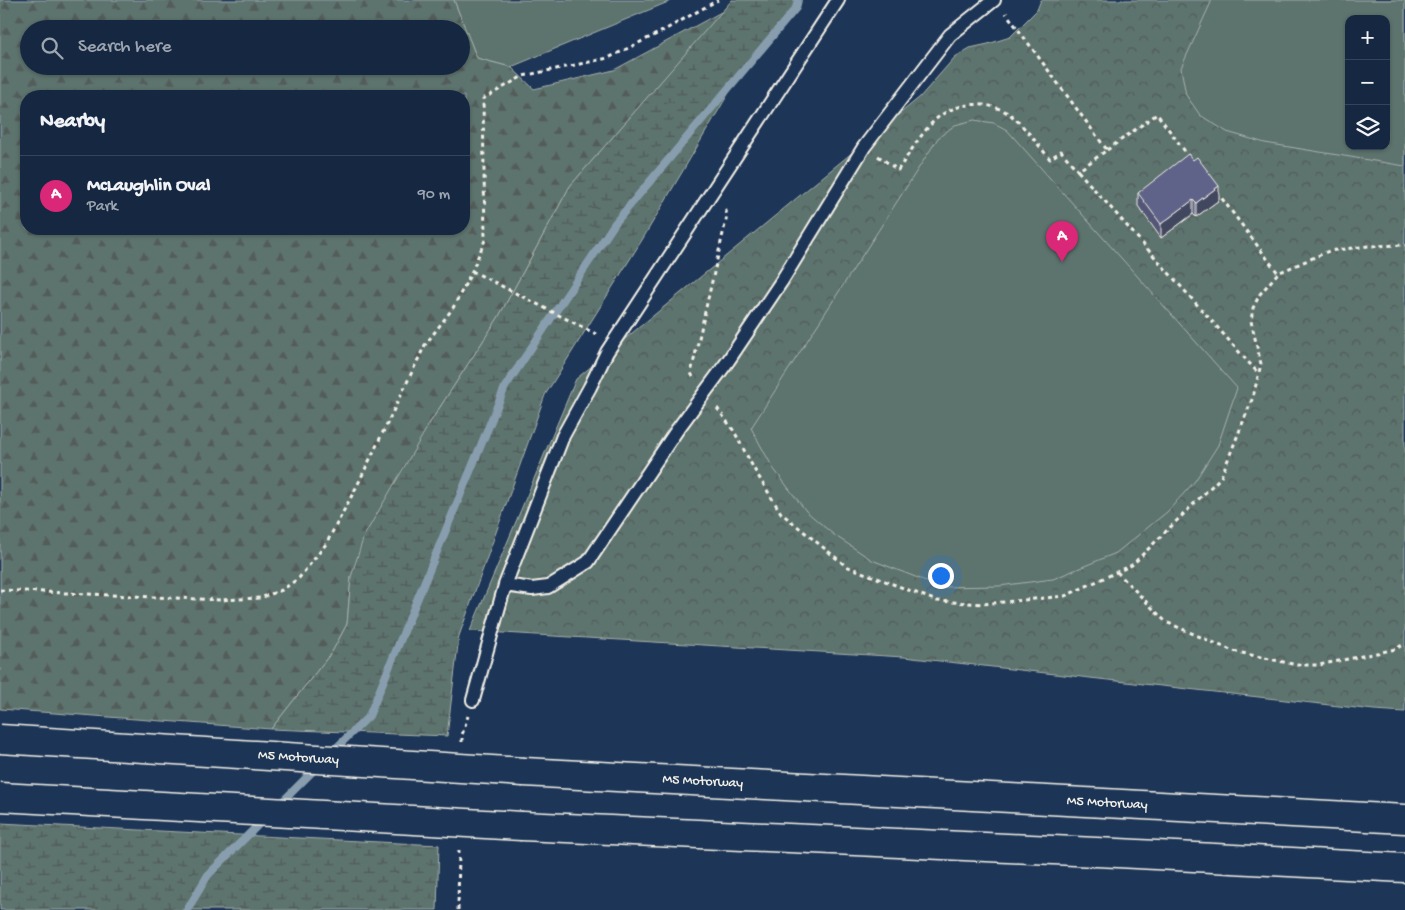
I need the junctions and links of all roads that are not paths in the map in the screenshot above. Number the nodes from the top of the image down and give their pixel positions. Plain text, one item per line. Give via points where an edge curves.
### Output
1 (838, 0) edge
2 (998, 4) edge
3 (505, 585) junction
4 (473, 700) dead end
5 (0, 739) edge
6 (0, 797) edge
7 (1405, 819) edge
8 (1405, 868) edge

1 - 3 lane via 607,352 562,436
2 - 3 lane via 950,35 864,148 781,282 588,562 548,587 532,589
3 - 4 lane
5 - 7 highway, M5 Motorway, bridge via 524,772
6 - 8 highway, bridge via 522,826

